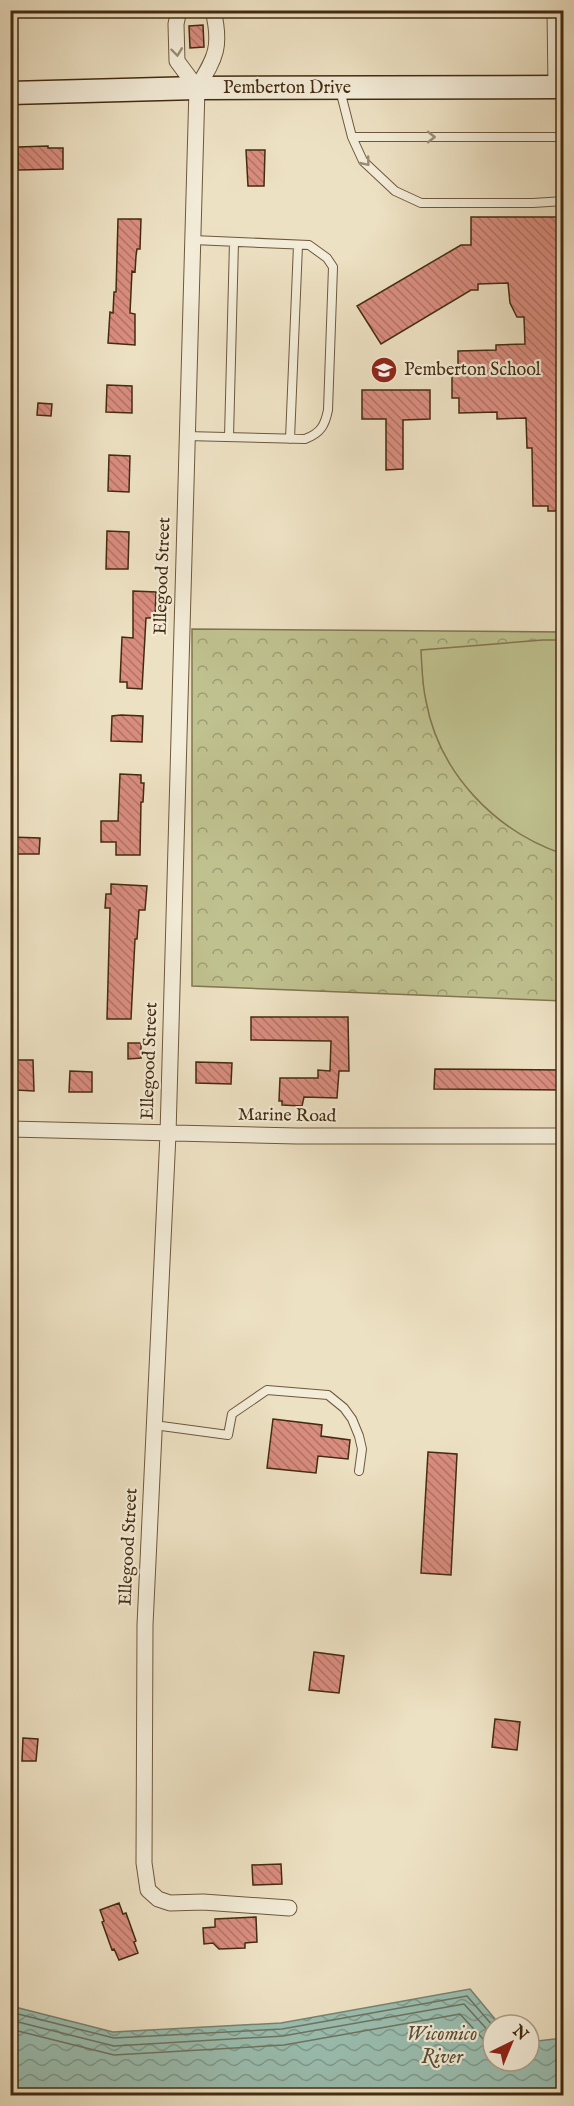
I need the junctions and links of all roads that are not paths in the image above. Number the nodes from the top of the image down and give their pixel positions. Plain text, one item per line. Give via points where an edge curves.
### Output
1 (179, 10) edge
2 (213, 10) edge
3 (555, 10) edge
4 (560, 87) edge
5 (197, 88) junction
6 (340, 88) junction
7 (10, 93) edge
8 (352, 137) junction
9 (564, 137) edge
10 (564, 201) edge
11 (191, 240) junction
12 (234, 242) junction
13 (298, 245) junction
14 (186, 436) junction
15 (229, 437) junction
16 (290, 439) junction
17 (10, 1129) edge
18 (168, 1134) junction
19 (564, 1136) edge
20 (154, 1425) junction
21 (359, 1471) dead end
22 (289, 1908) dead end

1 -> 5 street via 177,61
2 - 5 street via 216,56
3 - 4 street
4 - 6 street, Pemberton Drive
5 - 6 street, Pemberton Drive
5 - 7 street, Pemberton Drive
5 - 11 street, Ellegood Street
6 - 8 lane
8 -> 9 lane
8 -> 10 lane via 363,161 387,184 421,203
11 - 12 lane
11 - 14 street, Ellegood Street
12 - 13 lane
12 - 15 lane
13 - 16 lane
13 - 16 lane via 318,250 333,267 328,410 326,422 314,436
14 - 15 lane
14 - 18 street, Ellegood Street
15 - 16 lane
17 - 18 street, Marine Road
18 - 19 street, Marine Road
18 - 20 street, Ellegood Street
20 - 21 lane via 228,1435 232,1414 267,1390 328,1395 344,1408 359,1436
20 - 22 street, Ellegood Street via 145,1625 144,1863 148,1890 170,1903

